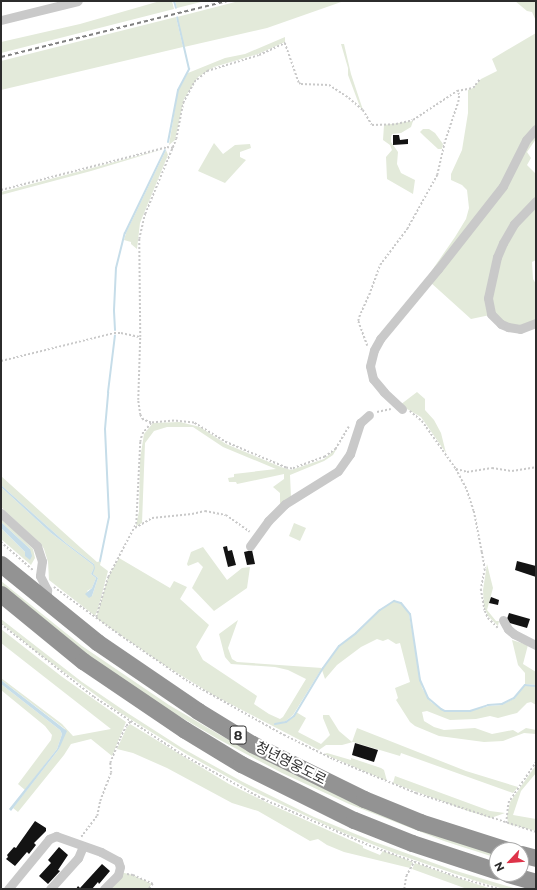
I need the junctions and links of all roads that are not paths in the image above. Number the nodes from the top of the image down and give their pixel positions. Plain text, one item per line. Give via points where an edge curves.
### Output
1 (78, 1) edge
2 (1, 20) edge
3 (536, 129) edge
4 (536, 201) edge
5 (536, 323) edge
6 (402, 409) road end
7 (369, 415) road end
8 (1, 513) edge
9 (250, 546) dead end
10 (1, 564) edge
11 (1, 594) edge
12 (47, 603) junction
13 (503, 620) dead end
14 (536, 644) edge
15 (489, 844) edge
16 (81, 845) junction
17 (489, 868) edge
18 (8, 889) edge
19 (50, 889) edge
20 (104, 889) edge

1 - 2 street
3 - 6 street via 526,140 503,186 380,339 374,350 370,366 373,379
4 - 5 street via 514,224 503,243 497,257 488,298 491,314 508,328 520,329
7 - 9 street via 360,423 350,454 338,471 285,504 268,521
8 - 12 street via 37,546 42,561 40,576 47,590
10 - 12 highway, 청년영웅도로 / 8
11 - 17 highway, 청년영웅도로 / 8 via 83,660 185,730 241,764 354,820 412,843
12 - 15 highway, 청년영웅도로 / 8 via 148,678 252,744 364,799 420,822
13 - 14 street via 514,634
16 - 18 street via 56,836 52,837
16 - 19 street via 78,858
16 - 20 street via 116,858 119,863 120,871

